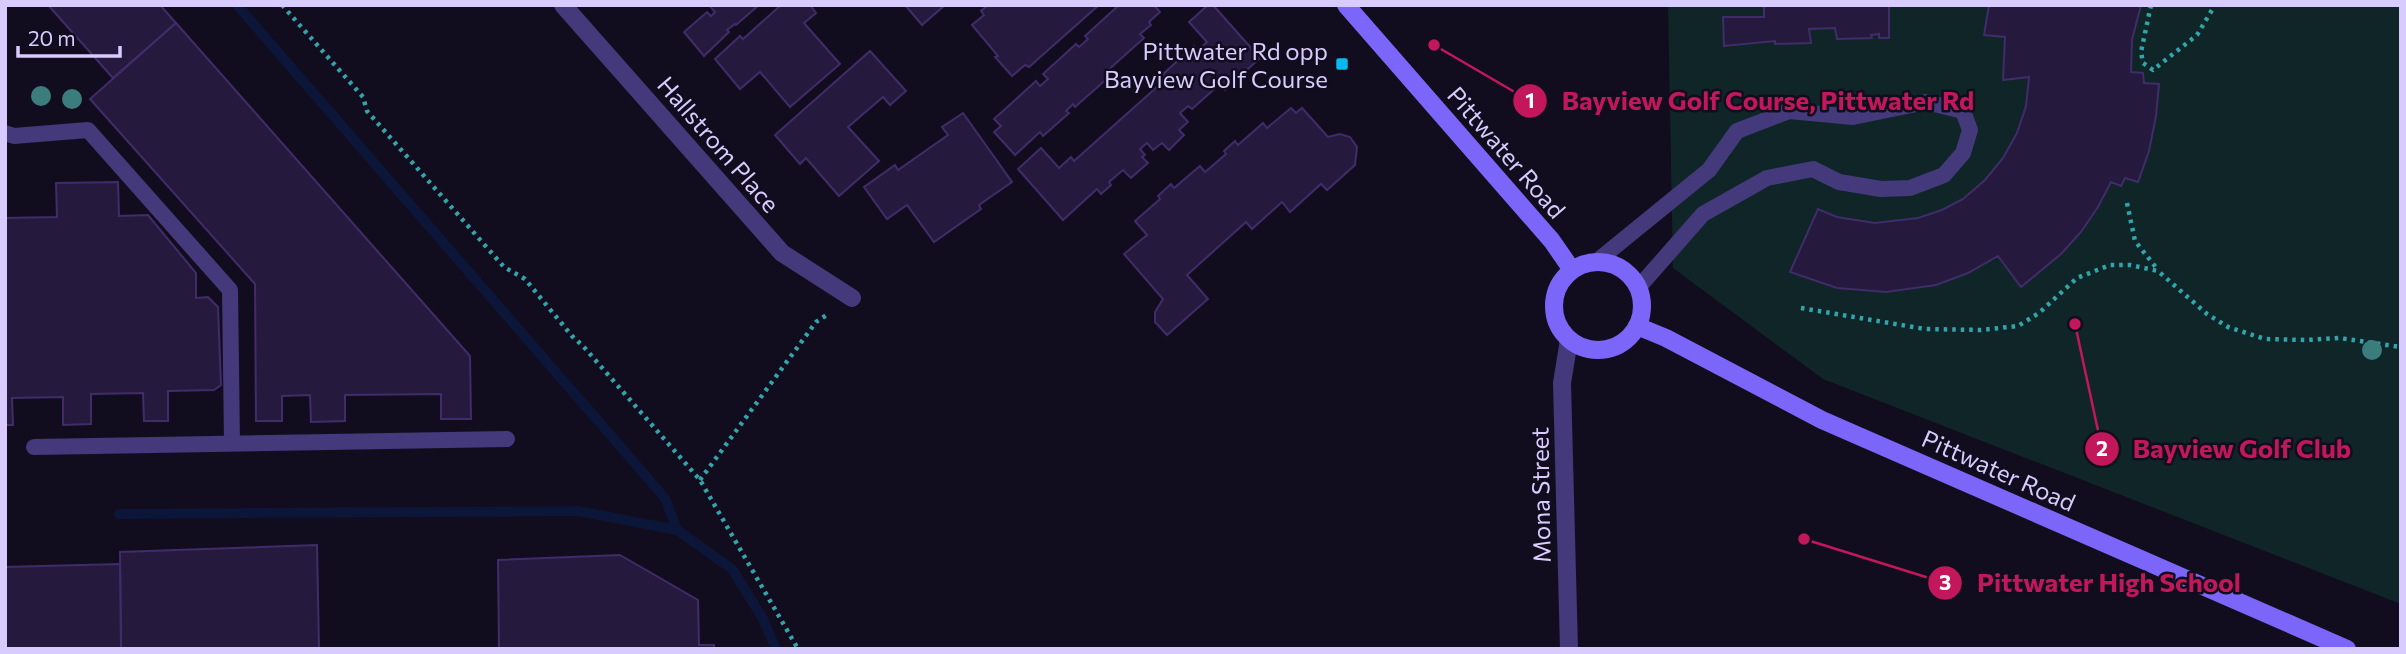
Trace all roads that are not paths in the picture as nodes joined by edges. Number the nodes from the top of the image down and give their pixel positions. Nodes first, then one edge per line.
1 (563, 5) edge
2 (1346, 5) edge
3 (5, 133) edge
4 (1596, 262) junction
5 (1572, 270) junction
6 (1638, 288) junction
7 (852, 298) road end
8 (1637, 326) junction
9 (1569, 341) junction
10 (507, 439) dead end
11 (232, 443) junction
12 (34, 447) dead end
13 (1569, 649) edge
14 (2347, 649) edge

1 - 7 street, Hallstrom Place
2 - 5 main road, Pittwater Road
3 - 11 lane
4 - 5 main road
4 - 6 main road
4 - 6 lane
5 - 9 main road
6 - 8 main road
8 - 9 main road
8 - 14 main road, Pittwater Road
9 - 13 street, Mona Street
10 - 11 lane
11 - 12 lane

